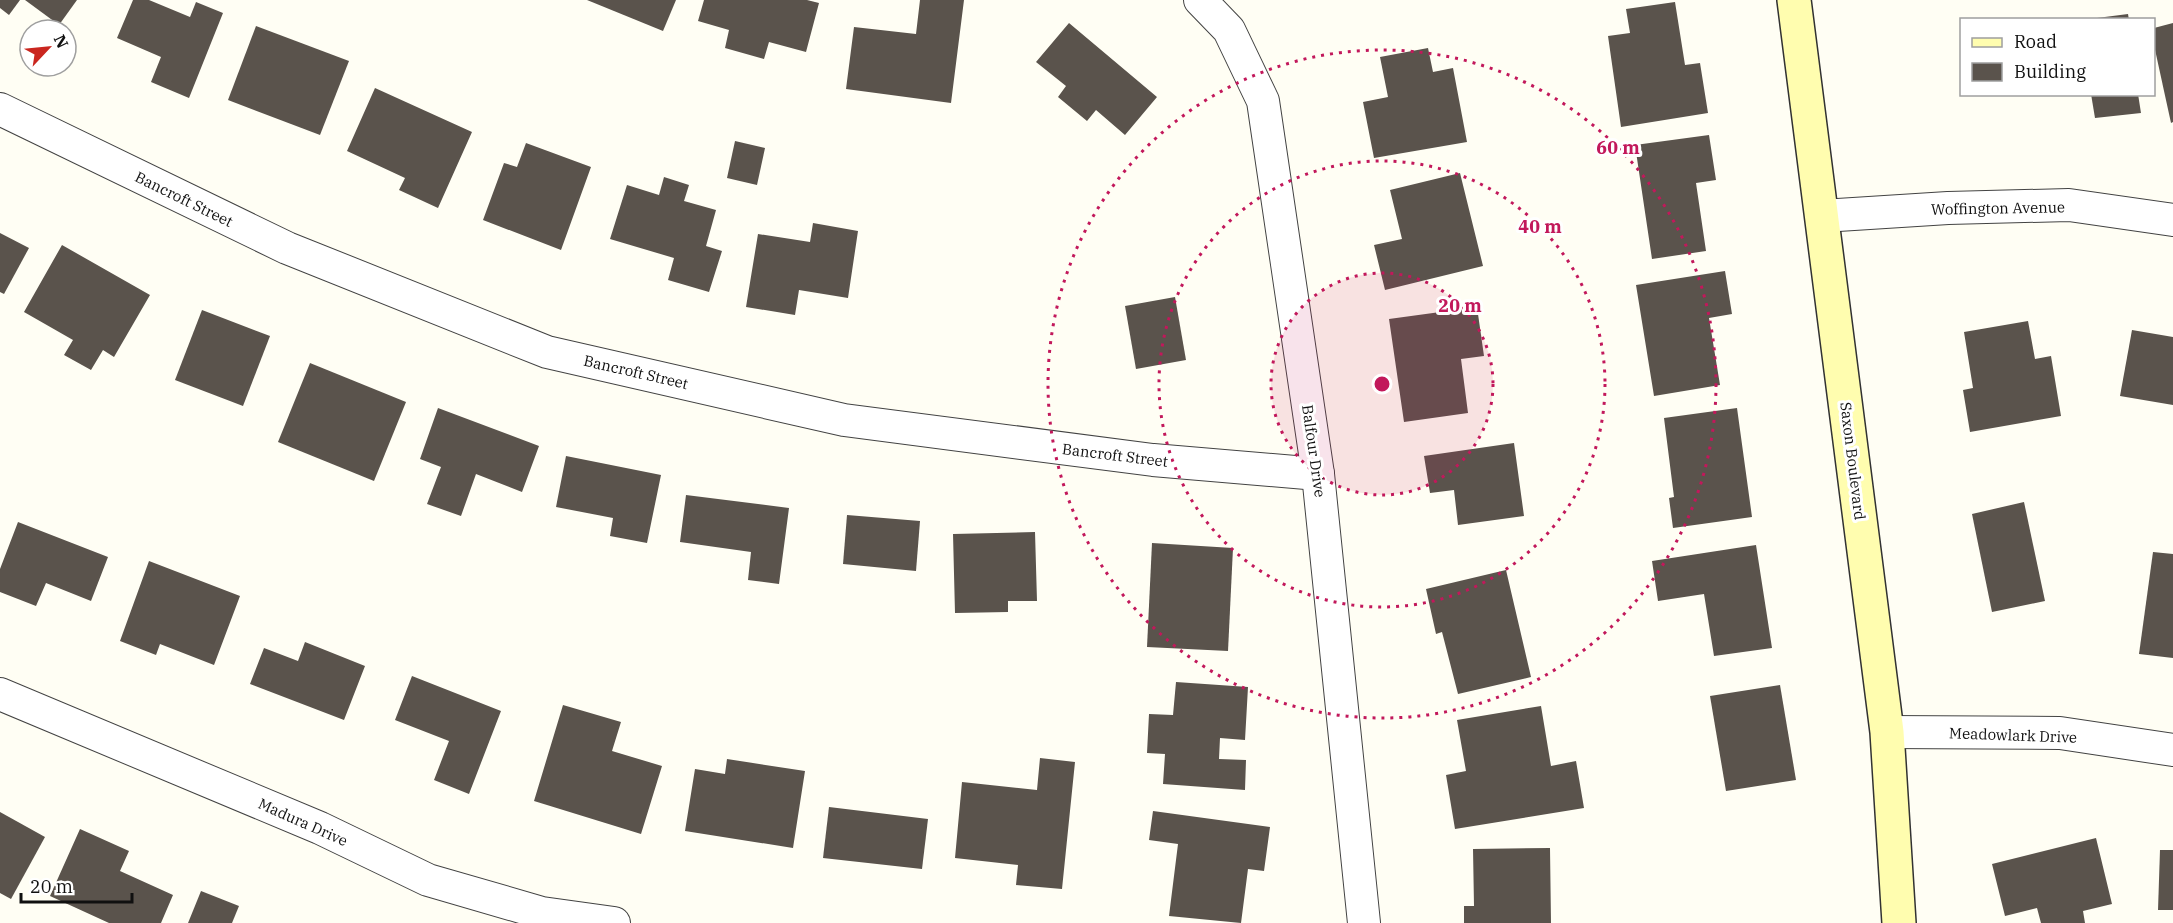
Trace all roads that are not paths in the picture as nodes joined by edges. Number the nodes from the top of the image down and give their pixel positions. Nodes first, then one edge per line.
1 (1200, 0) edge
2 (1794, 0) edge
3 (0, 110) edge
4 (1822, 216) junction
5 (2173, 220) edge
6 (1318, 474) junction
7 (0, 694) edge
8 (1887, 732) junction
9 (2173, 750) edge
10 (614, 923) edge
11 (1364, 923) edge
12 (1899, 923) edge

1 - 6 street, Balfour Drive
2 - 4 main road, Saxon Boulevard
3 - 6 street, Bancroft Street
4 - 5 street, Woffington Avenue
4 - 8 main road, Saxon Boulevard
6 - 11 street, Balfour Drive
7 - 10 street, Madura Drive
8 - 9 street, Meadowlark Drive
8 - 12 main road, Saxon Boulevard

